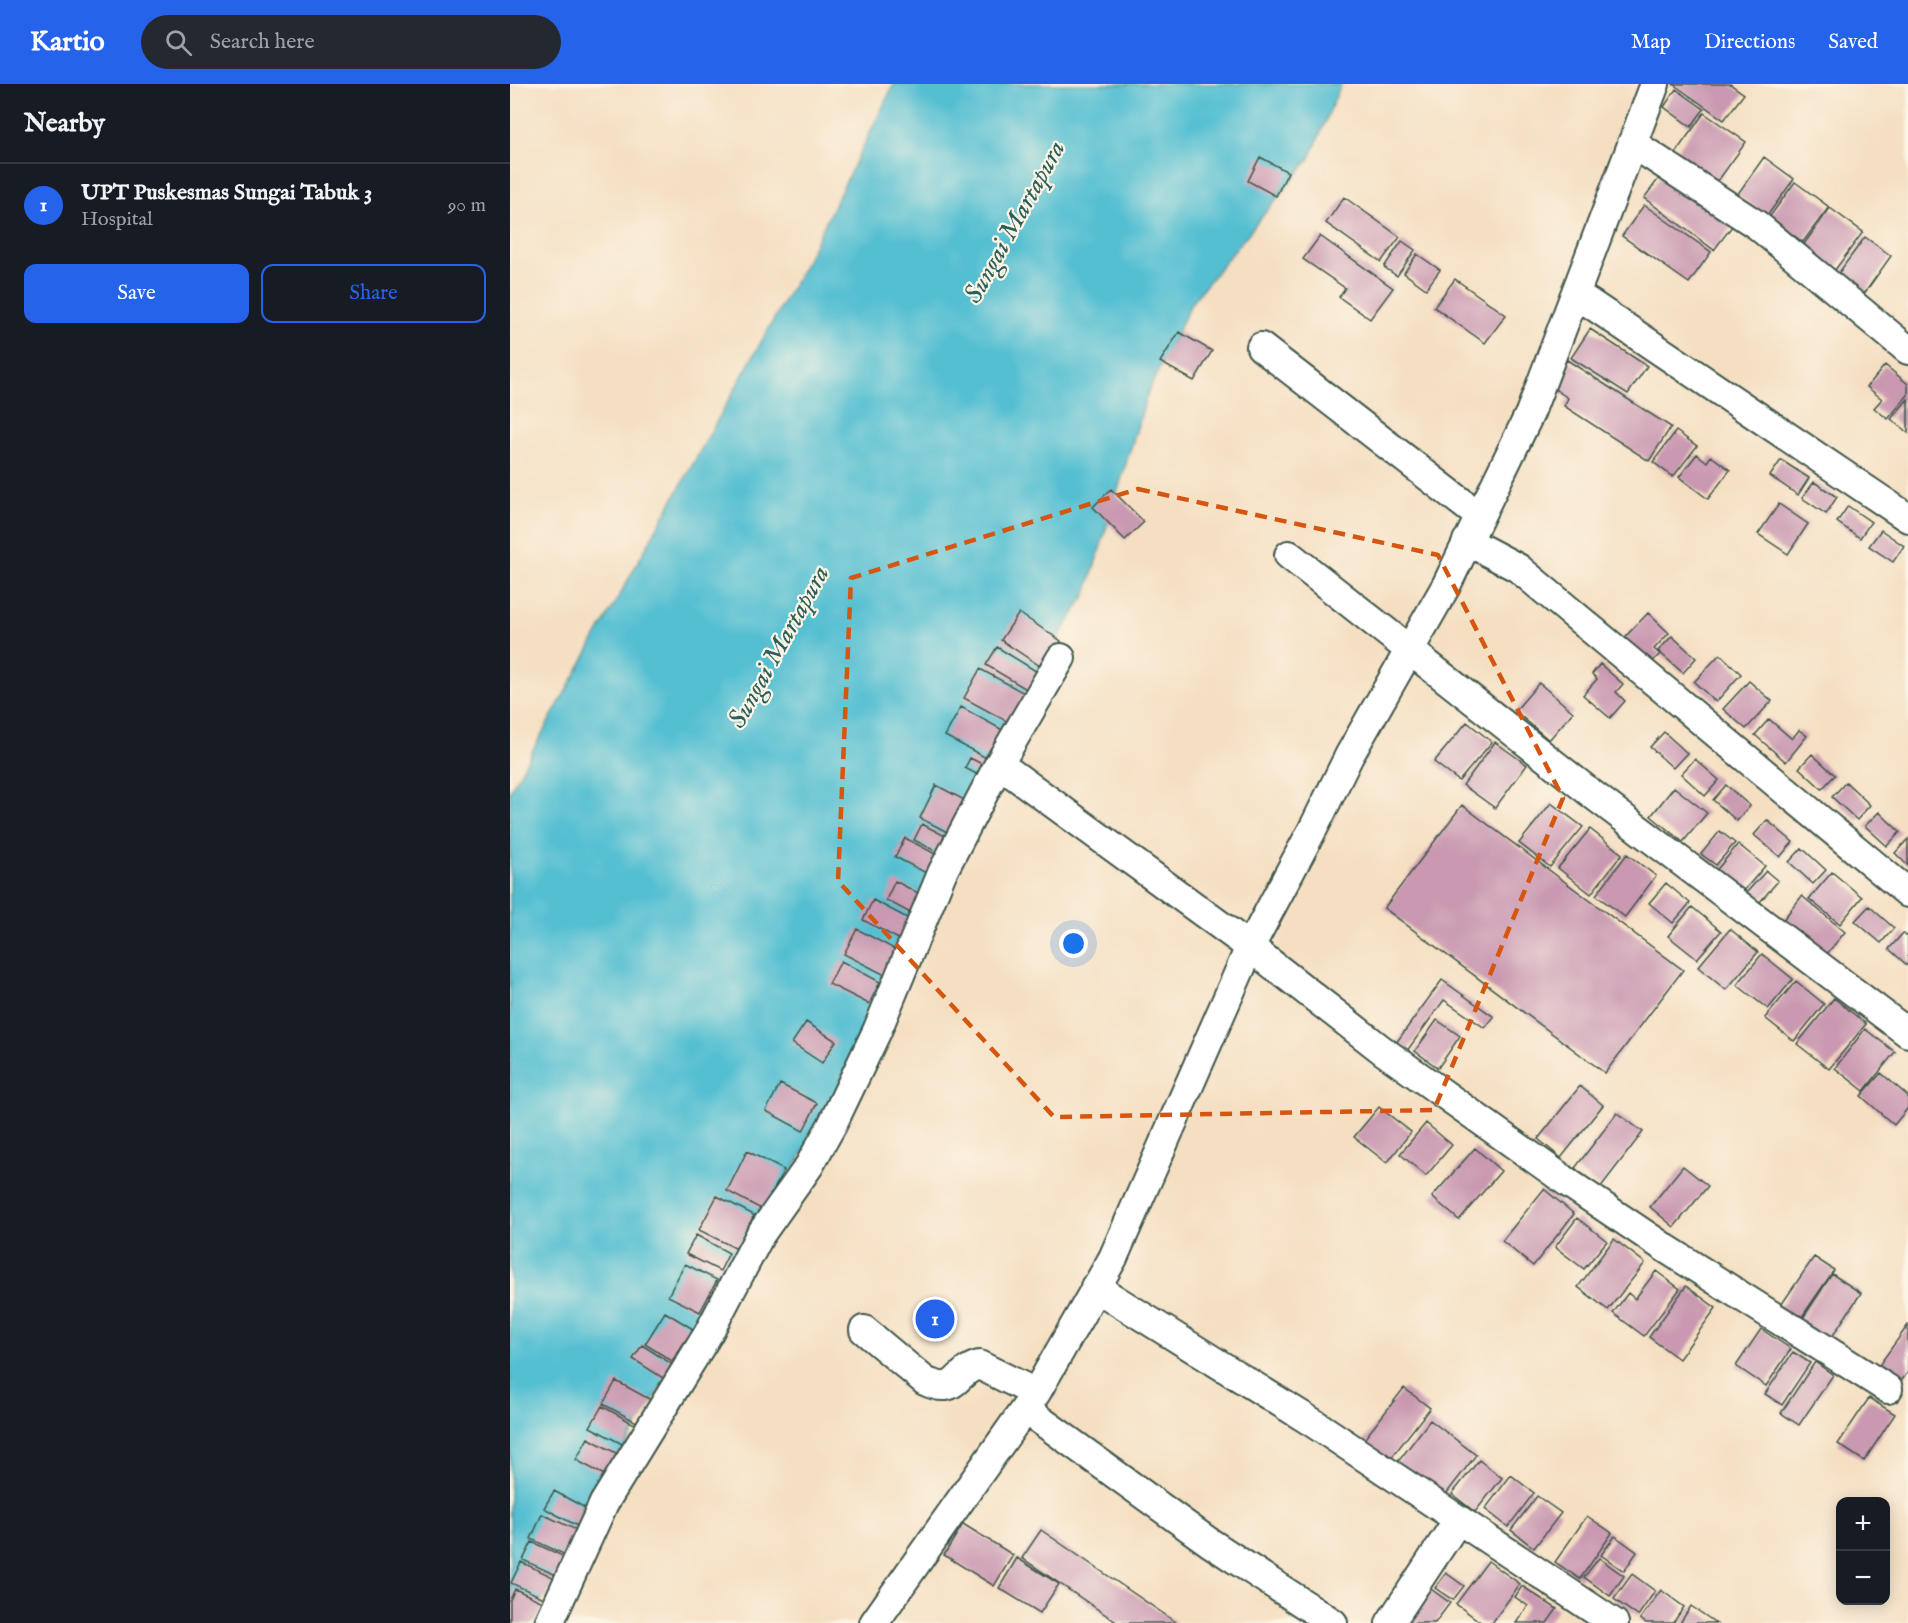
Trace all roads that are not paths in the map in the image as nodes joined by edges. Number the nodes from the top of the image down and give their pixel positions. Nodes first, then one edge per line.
1 (1655, 84) edge
2 (1632, 143) junction
3 (1576, 294) junction
4 (1261, 347) dead end
5 (1908, 350) edge
6 (1908, 518) edge
7 (1473, 528) junction
8 (1289, 555) dead end
9 (1410, 652) junction
10 (1061, 658) dead end
11 (999, 764) junction
12 (1908, 892) edge
13 (1250, 947) junction
14 (1908, 1034) edge
15 (1095, 1287) junction
16 (864, 1330) dead end
17 (1888, 1389) dead end
18 (1030, 1401) junction
19 (1458, 1520) junction
20 (1303, 1615) edge
21 (549, 1623) edge
22 (874, 1623) edge
23 (1333, 1623) edge
24 (1390, 1623) edge
25 (1614, 1623) edge

1 - 2 street
2 - 3 street
2 - 5 street
3 - 6 street
3 - 7 street
4 - 7 street
7 - 9 street
7 - 12 street
8 - 9 street
9 - 13 street
9 - 14 street
10 - 11 street
11 - 13 street
11 - 21 street
13 - 15 street
13 - 17 street
15 - 18 street
15 - 19 street
16 - 18 street
18 - 20 street
18 - 22 street
19 - 24 street
19 - 25 street
20 - 23 street

